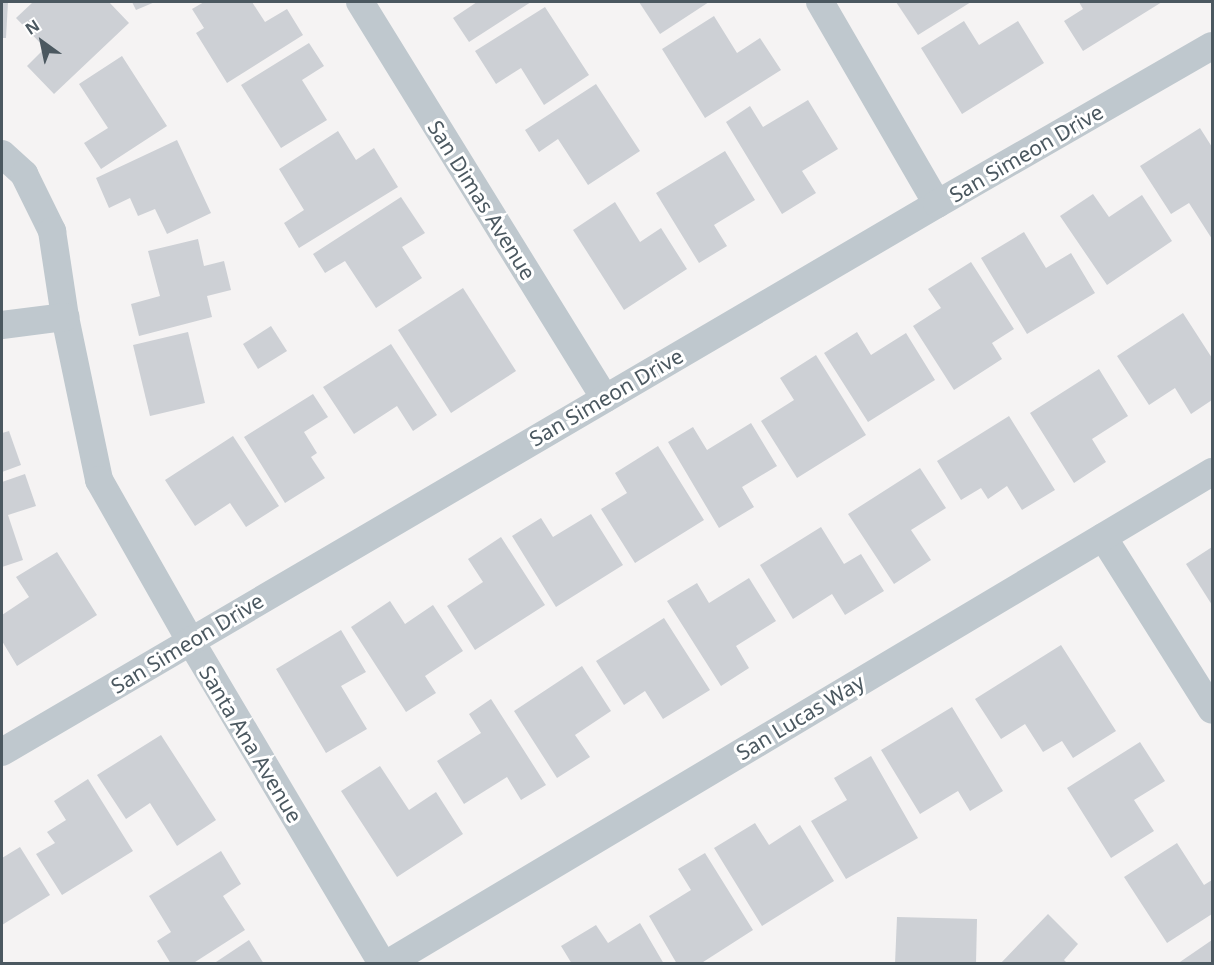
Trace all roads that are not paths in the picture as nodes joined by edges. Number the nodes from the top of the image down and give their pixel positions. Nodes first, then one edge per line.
1 (360, 2) edge
2 (820, 2) edge
3 (1212, 46) edge
4 (2, 154) edge
5 (937, 204) junction
6 (65, 317) junction
7 (2, 325) edge
8 (605, 398) junction
9 (1212, 472) edge
10 (1102, 537) junction
11 (190, 640) junction
12 (1212, 710) edge
13 (2, 752) edge
14 (382, 963) edge
15 (387, 963) edge

1 - 8 street, San Dimas Avenue
2 - 5 street
3 - 5 street, San Simeon Drive
4 - 6 street, Santa Ana Avenue
5 - 8 street, San Simeon Drive
6 - 7 street
6 - 11 street, Santa Ana Avenue
8 - 11 street, San Simeon Drive
9 - 10 street, San Lucas Way
10 - 12 street
10 - 15 street, San Lucas Way
11 - 13 street, San Simeon Drive
11 - 14 street, Santa Ana Avenue

